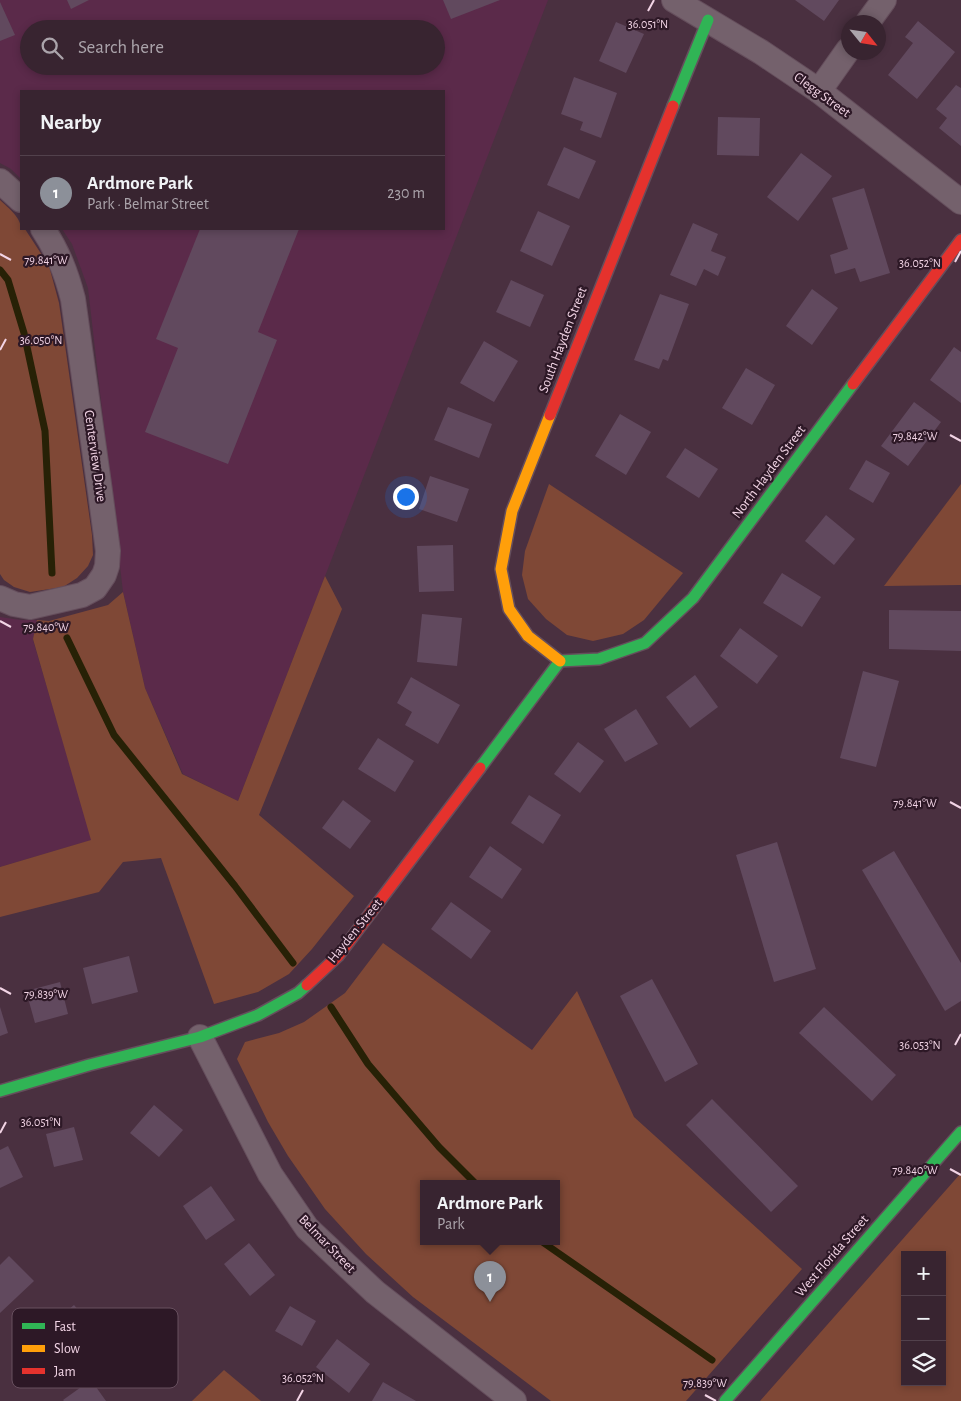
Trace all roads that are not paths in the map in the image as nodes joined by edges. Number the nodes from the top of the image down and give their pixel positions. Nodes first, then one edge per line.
1 (674, 0) edge
2 (884, 0) edge
3 (873, 15) edge
4 (708, 20) junction
5 (841, 60) edge
6 (819, 91) junction
7 (0, 180) edge
8 (20, 199) edge
9 (961, 202) edge
10 (44, 230) edge
11 (961, 240) edge
12 (0, 598) edge
13 (560, 661) junction
14 (200, 1037) junction
15 (0, 1091) edge
16 (961, 1132) edge
17 (514, 1401) edge
18 (725, 1401) edge

1 - 4 street, Clegg Street
2 - 3 street
4 - 6 street, Clegg Street
4 - 13 street, South Hayden Street
5 - 6 street
6 - 9 street, Clegg Street
7 - 8 street
10 - 12 street, Centerview Drive
11 - 13 street, North Hayden Street
13 - 14 street, Hayden Street
14 - 15 street, Hayden Street
14 - 17 street, Belmar Street
16 - 18 street, West Florida Street

